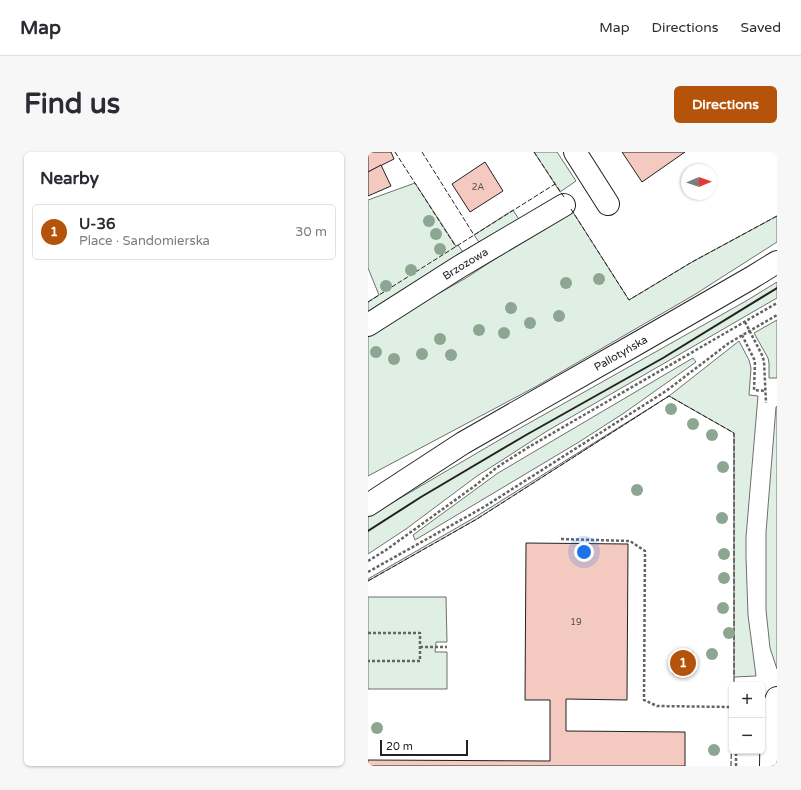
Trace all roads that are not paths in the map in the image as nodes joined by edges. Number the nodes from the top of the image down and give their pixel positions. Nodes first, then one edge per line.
1 (575, 152) edge
2 (608, 204) dead end
3 (564, 205) dead end
4 (777, 262) edge
5 (368, 325) edge
6 (463, 443) junction
7 (368, 487) edge
8 (368, 505) edge
9 (770, 707) edge
10 (771, 766) edge

1 - 2 main road
3 - 5 main road, Brzozowa
4 - 6 main road, Pallotyńska
6 - 7 main road, Pallotyńska
6 - 8 main road, Pallotyńska
9 - 10 main road

